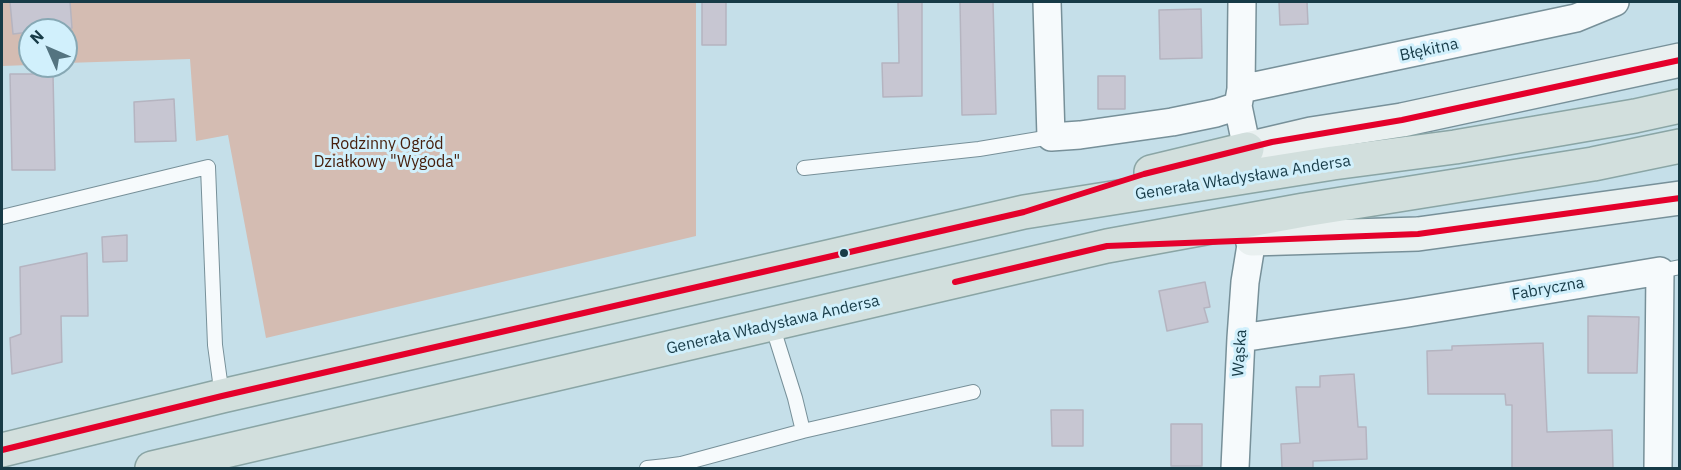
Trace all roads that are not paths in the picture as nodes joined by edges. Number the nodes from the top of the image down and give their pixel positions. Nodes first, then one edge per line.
1 (1047, 2) edge
2 (1242, 2) edge
3 (1615, 2) edge
4 (1680, 60) edge
5 (1240, 98) junction
6 (1680, 106) edge
7 (1052, 137) junction
8 (1680, 146) edge
9 (1247, 149) junction
10 (804, 168) dead end
11 (1680, 198) edge
12 (1024, 212) junction
13 (2, 217) edge
14 (1252, 239) junction
15 (1107, 246) junction
16 (1670, 269) edge
17 (772, 325) junction
18 (1241, 338) junction
19 (973, 392) dead end
20 (222, 396) junction
21 (803, 431) junction
22 (2, 450) edge
23 (666, 467) edge
24 (152, 468) edge
25 (648, 468) edge
26 (1235, 468) edge
27 (1658, 468) edge

1 - 7 street
2 - 5 street
3 - 5 street, Błękitna
4 - 9 main road
5 - 7 street, Błękitna
5 - 9 street
6 - 12 highway, Generała Władysława Andersa
7 - 10 lane
8 - 15 highway, Generała Władysława Andersa
9 - 12 highway
11 - 14 main road
12 - 20 highway, Generała Władysława Andersa
13 - 20 lane
14 - 15 highway
14 - 18 street, Wąska
15 - 17 highway, Generała Władysława Andersa
16 - 18 street, Fabryczna
16 - 27 street, Fabryczna
17 - 21 lane
17 - 24 highway, Generała Władysława Andersa
18 - 26 street, Wąska
19 - 21 lane
20 - 22 highway, Generała Władysława Andersa
21 - 23 lane
23 - 25 lane

